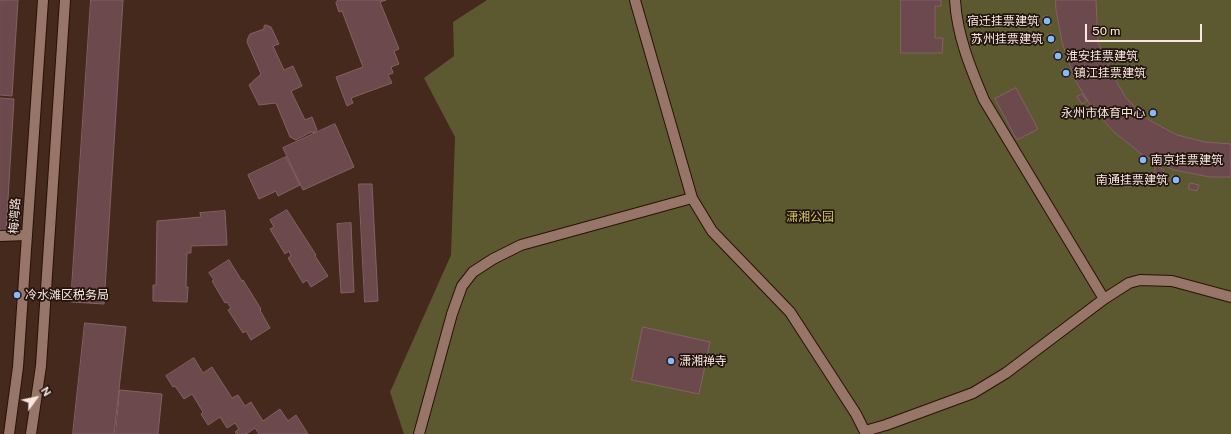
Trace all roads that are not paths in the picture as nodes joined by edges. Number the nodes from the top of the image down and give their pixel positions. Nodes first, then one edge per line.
1 (43, 0) edge
2 (65, 0) edge
3 (635, 0) edge
4 (956, 0) edge
5 (692, 198) junction
6 (27, 235) junction
7 (0, 236) edge
8 (1231, 297) edge
9 (1104, 299) junction
10 (866, 433) edge
11 (9, 434) edge
12 (31, 434) edge
13 (419, 434) edge

1 - 6 street, 梅湾路
2 - 12 street
3 - 5 street
4 - 9 street
5 - 10 street
5 - 13 street
6 - 7 street
6 - 11 street, 梅湾路
8 - 9 street
9 - 10 street

